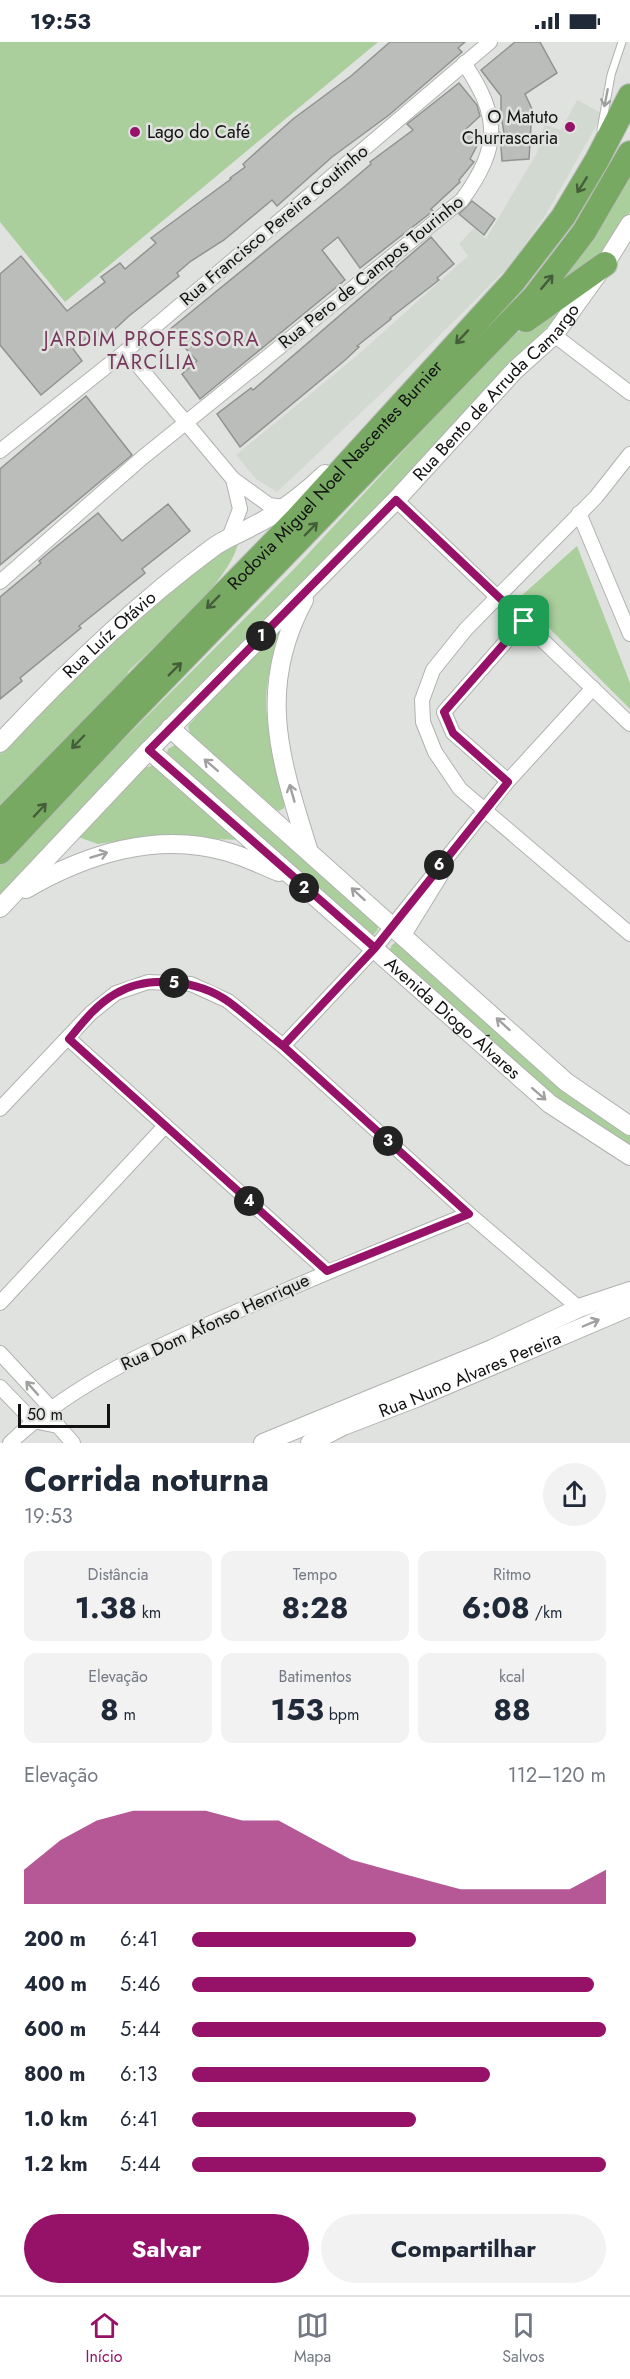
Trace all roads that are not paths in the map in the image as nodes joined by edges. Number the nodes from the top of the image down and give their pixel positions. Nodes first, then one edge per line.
1 (490, 42) edge
2 (622, 42) edge
3 (465, 63) junction
4 (630, 96) edge
5 (630, 153) edge
6 (597, 160) junction
7 (630, 224) edge
8 (605, 264) junction
9 (554, 335) junction
10 (493, 339) junction
11 (126, 351) junction
12 (630, 393) edge
13 (185, 424) junction
14 (379, 428) junction
15 (0, 451) edge
16 (630, 454) edge
17 (233, 479) junction
18 (396, 500) junction
19 (284, 507) junction
20 (579, 513) junction
21 (230, 535) junction
22 (0, 582) edge
23 (312, 585) junction
24 (498, 595) junction
25 (625, 609) edge
26 (524, 621) junction
27 (630, 634) edge
28 (593, 688) junction
29 (423, 722) junction
30 (630, 724) edge
31 (170, 728) junction
32 (453, 733) junction
33 (0, 743) edge
34 (149, 750) junction
35 (508, 782) junction
36 (485, 811) junction
37 (0, 823) edge
38 (308, 849) junction
39 (0, 852) edge
40 (292, 877) junction
41 (4, 903) edge
42 (398, 929) junction
43 (630, 934) edge
44 (375, 948) junction
45 (69, 1039) junction
46 (283, 1046) junction
47 (0, 1109) edge
48 (165, 1126) junction
49 (630, 1126) edge
50 (630, 1156) edge
51 (469, 1214) junction
52 (327, 1271) junction
53 (630, 1291) edge
54 (0, 1303) edge
55 (630, 1307) edge
56 (579, 1308) junction
57 (0, 1353) edge
58 (16, 1370) junction
59 (0, 1386) edge
60 (50, 1407) junction
61 (33, 1421) junction
62 (58, 1426) junction
63 (320, 1436) edge
64 (10, 1443) edge
65 (73, 1443) edge
66 (263, 1443) edge

1 - 3 street, Rua Francisco Pereira Coutinho
2 -> 6 lane
3 - 11 street, Rua Francisco Pereira Coutinho
3 - 13 street, Rua Pero de Campos Tourinho
4 - 6 highway, Rodovia Miguel Noel Nascentes Burnier
10 -> 5 highway, Rodovia Miguel Noel Nascentes Burnier
6 -> 14 highway, Rodovia Miguel Noel Nascentes Burnier
7 - 8 street, Rua Bento de Arruda Camargo
8 - 9 street, Rua Bento de Arruda Camargo
8 - 10 highway
9 - 12 street
9 - 18 street, Rua Bento de Arruda Camargo
39 -> 10 highway, Rodovia Miguel Noel Nascentes Burnier
11 - 13 street
11 - 15 street, Rua Francisco Pereira Coutinho
13 - 17 street
13 - 22 street, Rua Pero de Campos Tourinho
14 - 19 street, Rua Luíz Otávio
14 -> 37 highway, Rodovia Miguel Noel Nascentes Burnier
16 - 20 street
17 - 19 street
17 - 21 street
18 - 23 street, Rua Bento de Arruda Camargo
18 - 24 street
19 - 21 street, Rua Luíz Otávio
20 - 24 street
20 - 25 street
21 - 33 street, Rua Luíz Otávio
23 - 31 street, Rua Bento de Arruda Camargo
38 -> 23 street
24 - 26 street
24 - 29 street
25 - 27 street
26 - 28 street
26 - 32 street
28 - 30 street
28 - 35 street
29 - 32 street
29 - 36 street
31 - 34 street, Rua Bento de Arruda Camargo
38 -> 31 street, Avenida Diogo Álvares
32 - 35 street
34 - 40 street, Avenida Diogo Álvares
34 - 41 street, Rua Bento de Arruda Camargo
35 - 36 street
36 - 42 street
36 - 43 street
42 -> 38 street, Avenida Diogo Álvares
41 -> 40 street
40 - 44 street, Avenida Diogo Álvares
42 - 44 street
49 -> 42 street, Avenida Diogo Álvares
44 - 46 street
44 -> 50 street, Avenida Diogo Álvares
45 - 46 street
45 - 47 street
45 - 48 street
46 - 51 street
48 - 52 street
48 - 54 street
51 - 52 street, Rua Dom Afonso Henrique
51 - 56 street
52 - 60 street, Rua Dom Afonso Henrique
53 - 56 street, Rua Nuno Alvares Pereira
63 -> 55 street, Rua Nuno Alvares Pereira
56 - 63 street, Rua Nuno Alvares Pereira
57 - 58 street
58 - 59 street
60 -> 58 street
59 - 61 street
60 - 61 street, Rua Dom Afonso Henrique
60 - 62 street
61 - 62 street
61 - 64 street, Rua Dom Afonso Henrique
62 - 65 street
63 - 66 street

